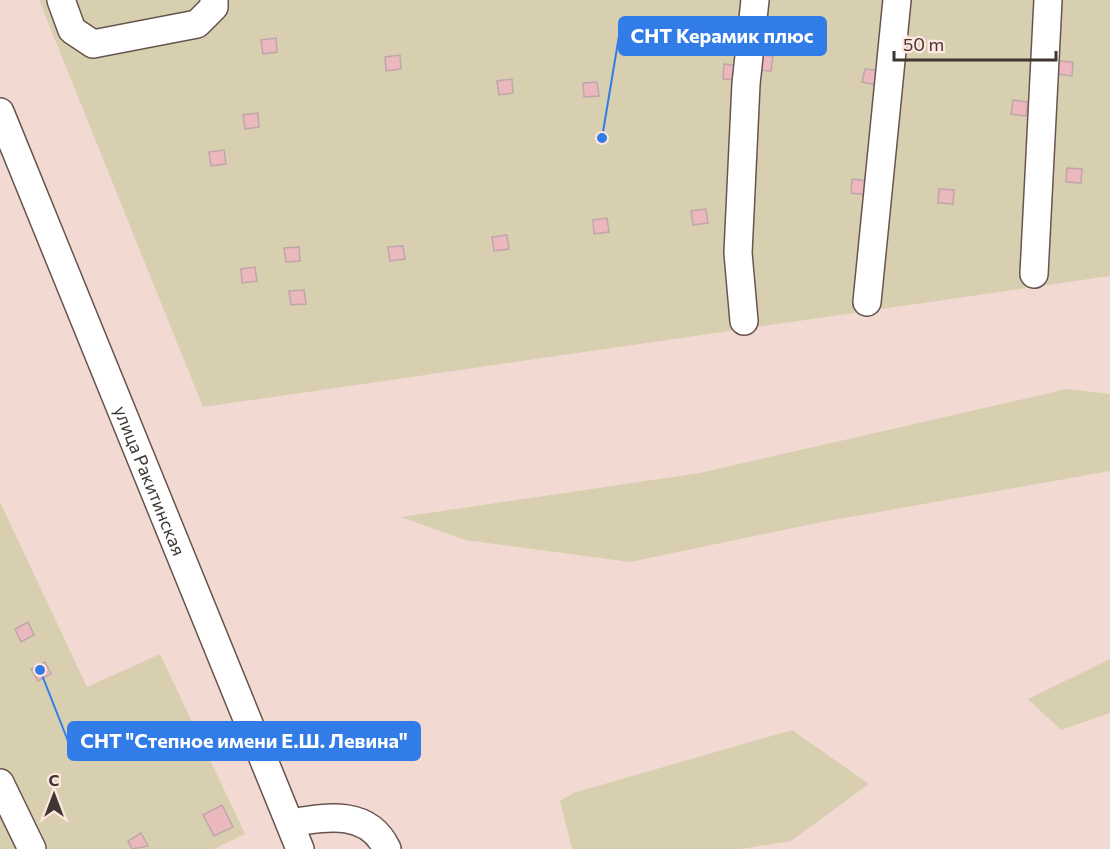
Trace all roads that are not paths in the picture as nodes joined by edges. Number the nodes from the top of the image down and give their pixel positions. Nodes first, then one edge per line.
1 (61, 0) edge
2 (214, 0) edge
3 (755, 0) edge
4 (897, 0) edge
5 (1048, 0) edge
6 (0, 112) edge
7 (1034, 274) dead end
8 (867, 302) dead end
9 (744, 321) dead end
10 (0, 783) edge
11 (290, 823) junction
12 (32, 849) edge
13 (300, 849) edge
14 (387, 849) edge

1 - 2 street
3 - 9 street
4 - 8 street
5 - 7 street
6 - 11 street, улица Ракитинская
10 - 12 street
11 - 13 street, улица Ракитинская
11 - 14 street

